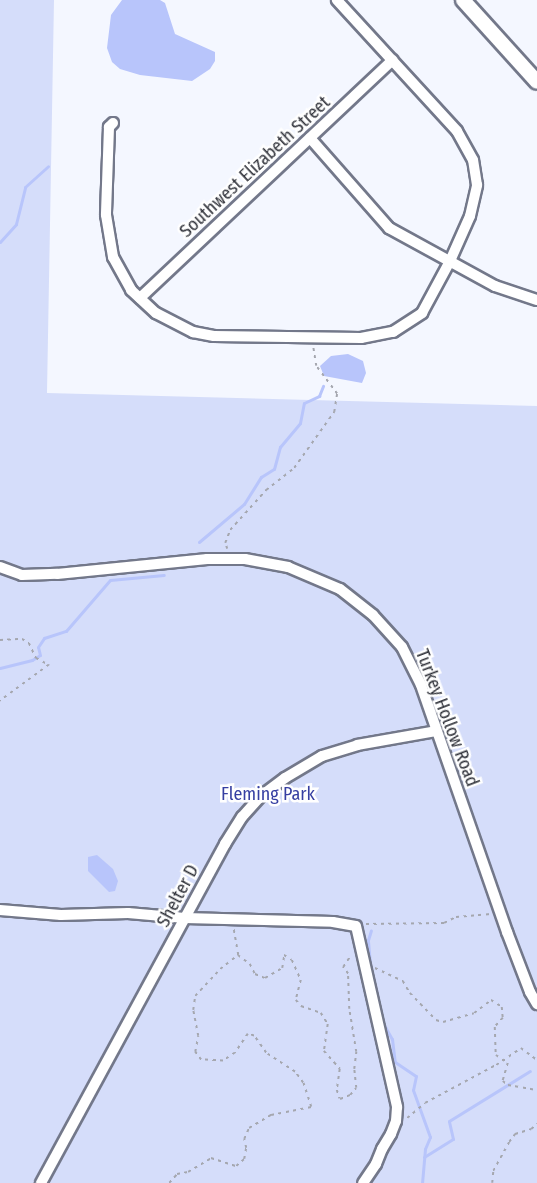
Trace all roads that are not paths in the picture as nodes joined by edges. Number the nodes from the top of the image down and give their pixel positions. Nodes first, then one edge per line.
1 (337, 0) edge
2 (463, 0) edge
3 (393, 60) junction
4 (537, 82) edge
5 (113, 123) dead end
6 (310, 138) junction
7 (450, 261) junction
8 (140, 298) junction
9 (537, 300) edge
10 (0, 567) edge
11 (436, 730) junction
12 (0, 910) edge
13 (185, 918) junction
14 (537, 1004) edge
15 (41, 1183) edge
16 (363, 1183) edge

1 - 3 street
2 - 4 main road
3 - 6 street, Southwest Elizabeth Street
3 - 7 street
5 - 8 street
6 - 7 street
6 - 8 street, Southwest Elizabeth Street
7 - 8 street
7 - 9 street
10 - 11 street, Turkey Hollow Road
11 - 13 street, Shelter D
11 - 14 street, Turkey Hollow Road
12 - 13 street
13 - 15 street, Shelter D
13 - 16 street

